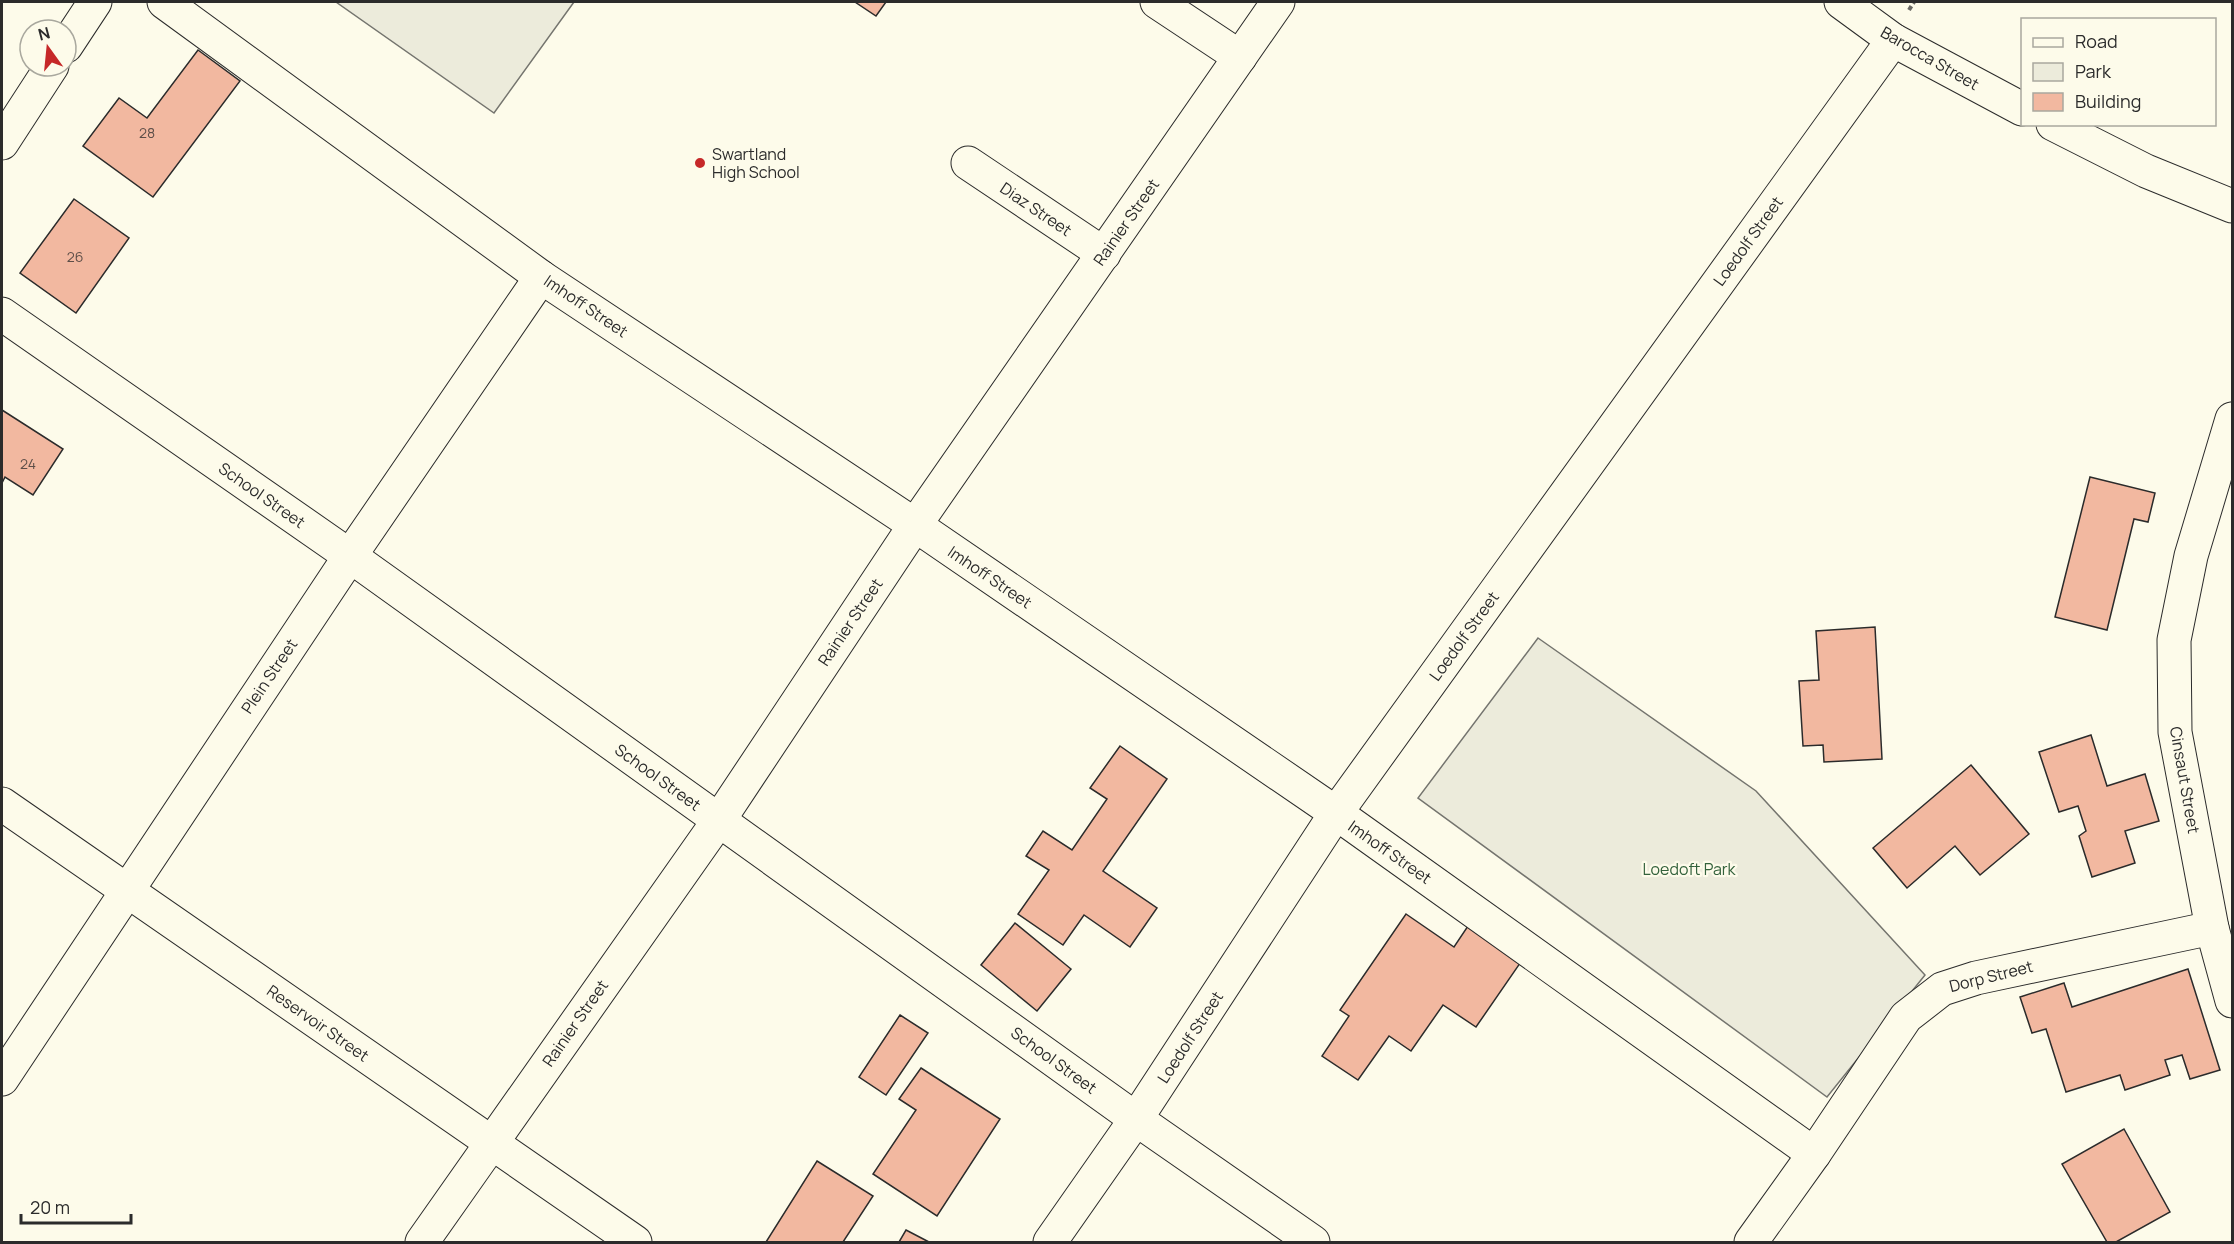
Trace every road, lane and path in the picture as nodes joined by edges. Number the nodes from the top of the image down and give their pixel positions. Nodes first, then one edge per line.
1 (95, 2) edge
2 (164, 2) edge
3 (1157, 2) edge
4 (1278, 2) edge
5 (1841, 2) edge
6 (78, 28) edge
7 (1893, 40) junction
8 (1240, 57) junction
9 (44, 78) edge
10 (2021, 108) edge
11 (2057, 126) edge
12 (2, 143) edge
13 (968, 164) dead end
14 (2232, 206) edge
15 (1104, 254) junction
16 (541, 276) junction
17 (2, 314) edge
18 (2232, 419) edge
19 (915, 525) junction
20 (350, 556) junction
21 (2, 804) edge
22 (1336, 813) junction
23 (719, 820) junction
24 (127, 890) junction
25 (2212, 928) junction
26 (2232, 1000) edge
27 (2, 1079) edge
28 (1136, 1119) junction
29 (490, 1143) junction
30 (1814, 1154) junction
31 (422, 1242) edge
32 (635, 1242) edge
33 (1050, 1242) edge
34 (1313, 1242) edge
35 (1751, 1242) edge

1 - 6 street
2 - 16 street, Imhoff Street
3 - 8 street
4 - 8 street, Rainier Street
5 - 7 street, Barocca Street
7 - 10 street, Barocca Street
7 - 22 street, Loedolf Street
8 - 15 street, Rainier Street
9 - 12 street
11 - 14 street
13 - 15 street, Diaz Street
15 - 19 street, Rainier Street
16 - 19 street, Imhoff Street
16 - 20 street, Plein Street
17 - 20 street, School Street
18 - 25 street, Cinsaut Street
19 - 22 street, Imhoff Street
19 - 23 street, Rainier Street
20 - 23 street, School Street
20 - 24 street, Plein Street
21 - 24 street, Reservoir Street
22 - 28 street, Loedolf Street
22 - 30 street, Imhoff Street
23 - 28 street, School Street
23 - 29 street, Rainier Street
24 - 27 street, Plein Street
24 - 29 street, Reservoir Street
25 - 26 street, Cinsaut Street
25 - 30 street, Dorp Street
28 - 33 street, Loedolf Street
28 - 34 street, School Street
29 - 31 street, Rainier Street
29 - 32 street, Reservoir Street
30 - 35 street, Dorp Street

